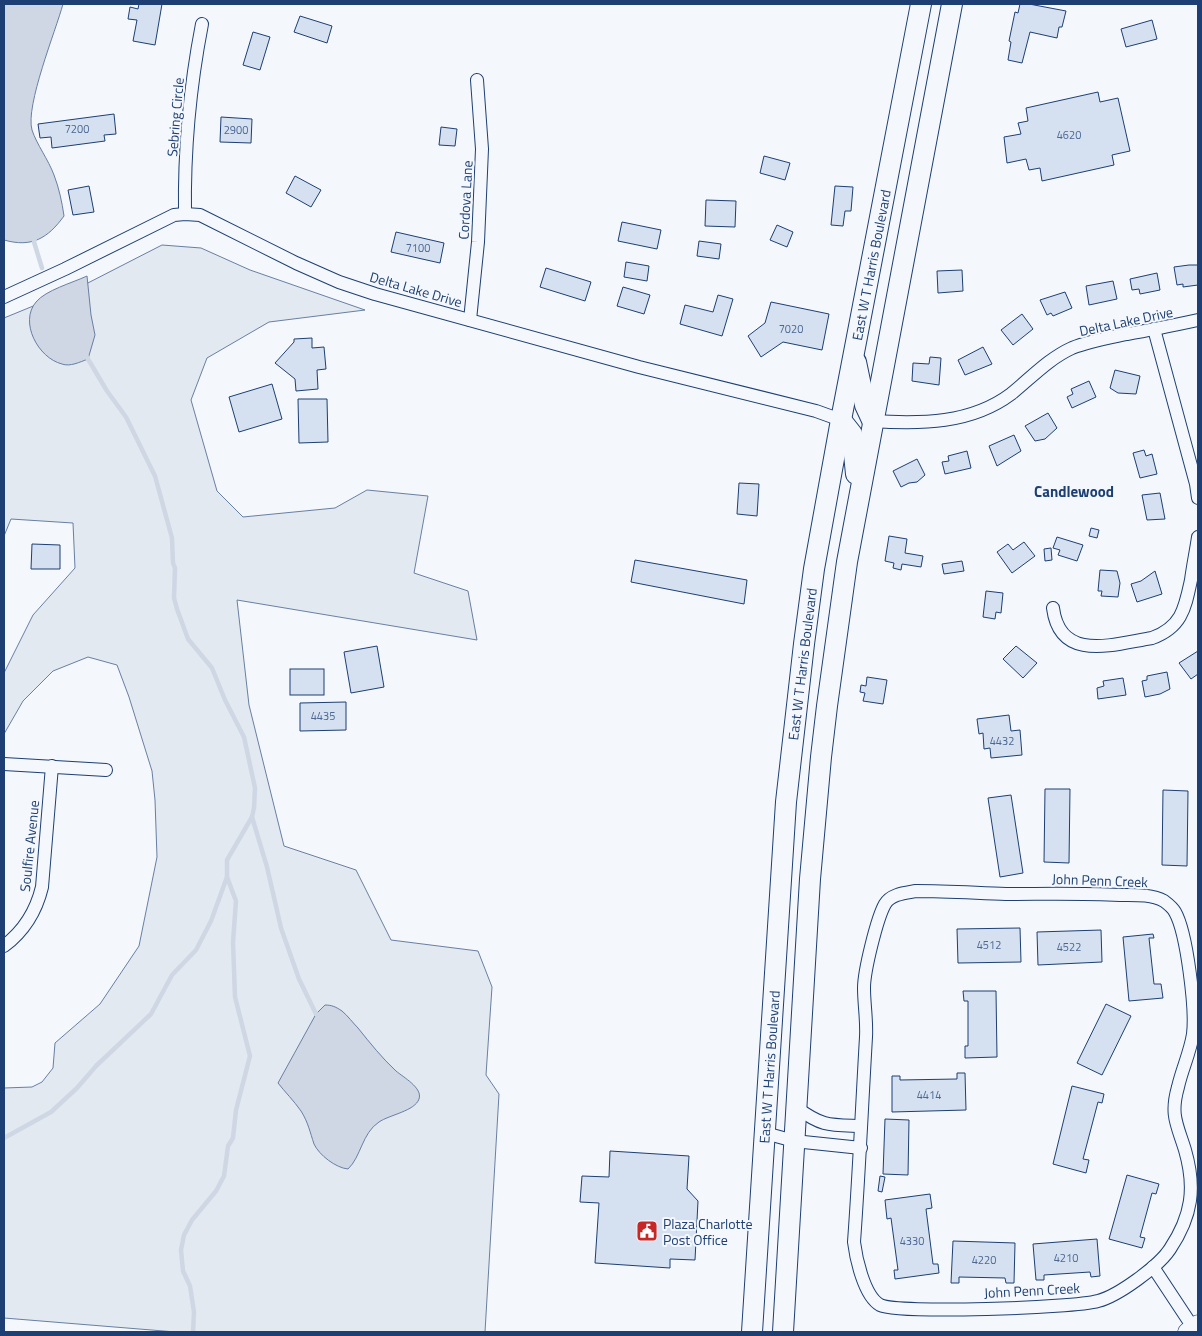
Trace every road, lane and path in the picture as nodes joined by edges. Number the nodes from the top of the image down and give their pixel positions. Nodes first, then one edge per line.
1 (921, 4) edge
2 (952, 4) edge
3 (202, 24) dead end
4 (477, 80) dead end
5 (185, 214) junction
6 (4, 297) edge
7 (470, 320) junction
8 (1198, 320) edge
9 (1154, 329) junction
10 (855, 348) junction
11 (841, 420) junction
12 (872, 421) junction
13 (1198, 498) edge
14 (857, 506) junction
15 (1198, 537) edge
16 (1053, 608) dead end
17 (4, 764) edge
18 (52, 766) junction
19 (106, 770) dead end
20 (4, 946) edge
21 (796, 1108) junction
22 (862, 1126) junction
23 (764, 1133) junction
24 (794, 1142) junction
25 (861, 1148) junction
26 (1152, 1267) junction
27 (1193, 1329) edge
28 (752, 1332) edge
29 (783, 1332) edge

1 - 10 main road, East W T Harris Boulevard
2 - 12 main road
3 - 5 street, Sebring Circle
4 - 7 street, Cordova Lane
5 - 6 street
5 - 7 street, Delta Lake Drive
7 - 11 street, Delta Lake Drive
8 - 9 street, Delta Lake Drive
9 - 12 street, Delta Lake Drive
9 - 13 street
10 - 11 main road, East W T Harris Boulevard
10 - 12 main road
11 - 14 main road
11 - 23 main road, East W T Harris Boulevard
12 - 14 main road
14 - 21 main road
15 - 16 street
17 - 18 street
18 - 19 street
18 - 20 street, Soulfire Avenue
21 - 22 street
21 - 24 main road
22 - 25 street, John Penn Creek
22 - 26 street, John Penn Creek
23 - 24 street
23 - 28 main road, East W T Harris Boulevard
24 - 25 street
24 - 29 main road
25 - 26 street, John Penn Creek
26 - 27 street

